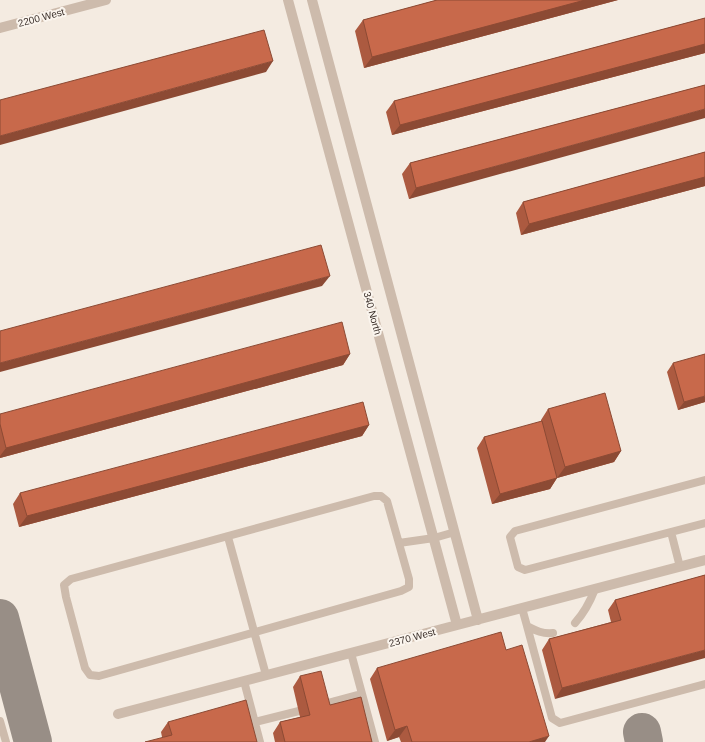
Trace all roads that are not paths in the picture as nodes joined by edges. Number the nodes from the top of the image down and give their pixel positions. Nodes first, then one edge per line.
1 (106, 0) edge
2 (288, 0) edge
3 (312, 0) edge
4 (0, 28) edge
5 (705, 480) edge
6 (705, 523) edge
7 (455, 532) junction
8 (671, 532) junction
9 (228, 537) junction
10 (434, 538) junction
11 (399, 543) junction
12 (705, 560) edge
13 (680, 567) junction
14 (594, 590) junction
15 (522, 608) junction
16 (478, 620) junction
17 (575, 623) dead end
18 (457, 626) junction
19 (527, 626) junction
20 (254, 632) junction
21 (553, 634) dead end
22 (351, 653) junction
23 (266, 675) junction
24 (244, 681) junction
25 (705, 684) edge
26 (361, 694) junction
27 (320, 706) edge
28 (298, 711) dead end
29 (118, 714) dead end
30 (0, 721) edge
31 (255, 722) junction
32 (6, 742) edge
33 (260, 742) edge
34 (375, 742) edge

1 - 4 street, 2200 West
2 - 10 street, 340 North
3 - 7 street
5 - 8 lane
6 - 8 lane
7 - 10 lane
7 - 16 street
8 - 13 lane
9 - 11 lane
9 - 20 lane
9 - 20 lane
10 - 11 lane
10 - 18 street, 340 North
11 - 20 lane
12 - 13 street, 2370 West
13 - 14 street, 2370 West
14 - 15 street, 2370 West
14 - 17 lane
15 - 16 street, 2370 West
15 - 19 lane
16 - 18 street, 2370 West
18 - 22 street, 2370 West
19 - 21 lane
19 - 25 lane
20 - 23 lane
22 - 23 street, 2370 West
22 - 26 lane
23 - 24 street, 2370 West
24 - 29 street, 2370 West
24 - 31 lane
26 - 27 lane
26 - 34 lane
28 - 31 lane
30 - 32 lane
31 - 33 lane

